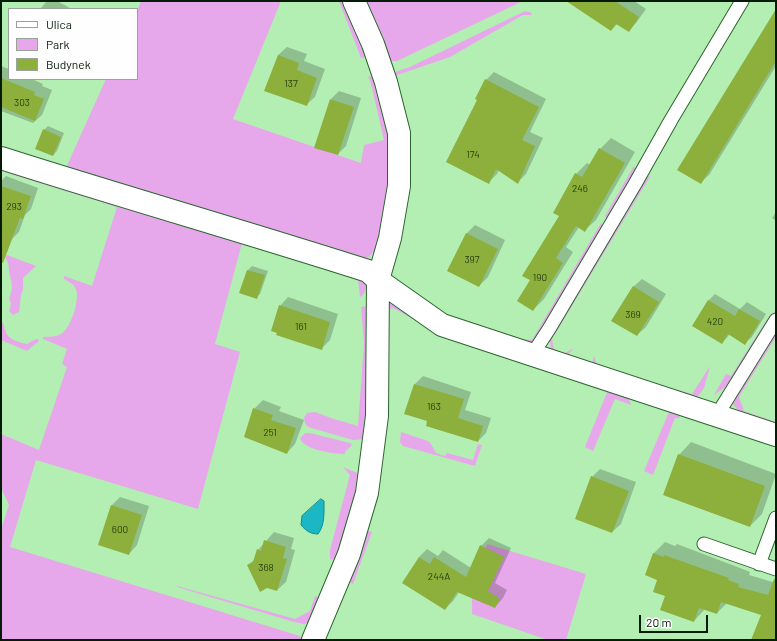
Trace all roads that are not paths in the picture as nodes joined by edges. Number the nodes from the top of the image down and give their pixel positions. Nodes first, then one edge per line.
1 (354, 1) edge
2 (742, 1) edge
3 (1, 158) edge
4 (378, 280) junction
5 (776, 320) edge
6 (532, 355) junction
7 (717, 415) junction
8 (776, 436) edge
9 (776, 518) edge
10 (704, 544) dead end
11 (759, 564) junction
12 (776, 569) edge
13 (313, 640) edge

1 - 4 street
2 - 6 lane
3 - 4 street
4 - 6 street
4 - 13 street
5 - 7 lane
6 - 7 street
7 - 8 street
9 - 11 lane
10 - 11 lane
11 - 12 lane

